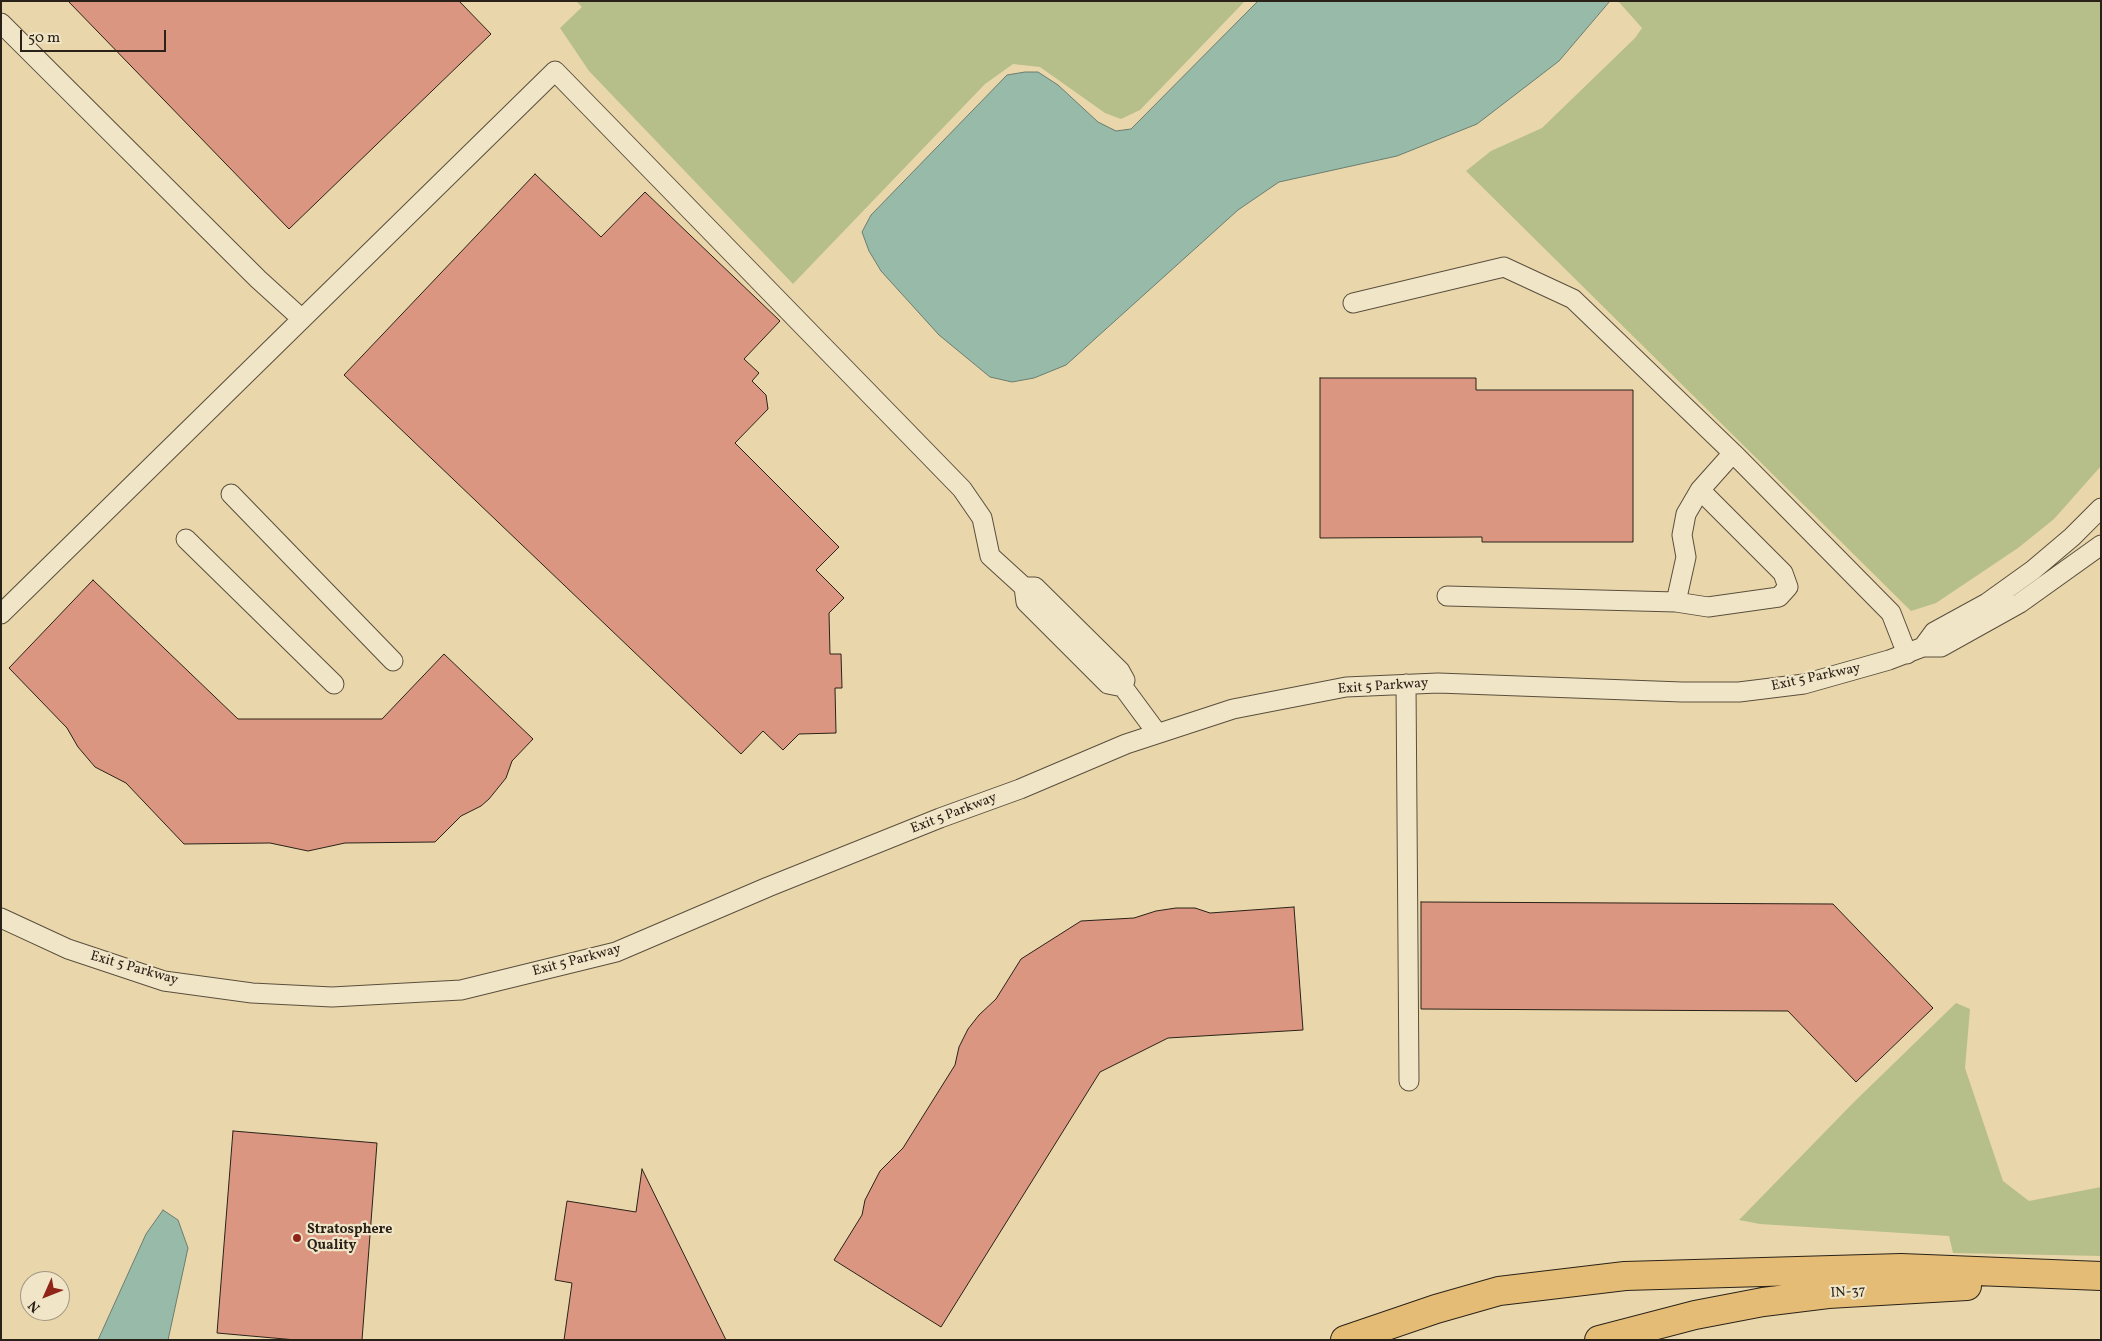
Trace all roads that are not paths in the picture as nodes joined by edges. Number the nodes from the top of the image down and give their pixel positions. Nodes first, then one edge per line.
1 (1, 24) edge
2 (1353, 302) dead end
3 (302, 319) junction
4 (1733, 453) junction
5 (1700, 490) junction
6 (231, 494) dead end
7 (2101, 508) edge
8 (2072, 537) junction
9 (186, 539) dead end
10 (2097, 555) edge
11 (1447, 596) dead end
12 (1676, 602) junction
13 (1, 614) edge
14 (1915, 650) junction
15 (393, 661) dead end
16 (334, 684) dead end
17 (1406, 684) junction
18 (1158, 734) junction
19 (1, 918) edge
20 (1409, 1081) dead end
21 (2101, 1276) edge
22 (2101, 1280) edge
23 (1345, 1340) edge
24 (1600, 1340) edge

1 - 3 street
2 - 4 street
3 - 13 street
3 - 18 street
4 - 5 street
4 - 14 street
5 - 12 street
5 - 12 street
6 - 15 street
7 - 8 street
8 - 10 street
8 - 14 street
9 - 16 street
10 - 14 street, Exit 5 Parkway
11 - 12 street
14 - 17 street, Exit 5 Parkway
17 - 18 street, Exit 5 Parkway
17 - 20 street
18 - 19 street, Exit 5 Parkway
21 - 23 highway
22 - 24 highway, IN-37

